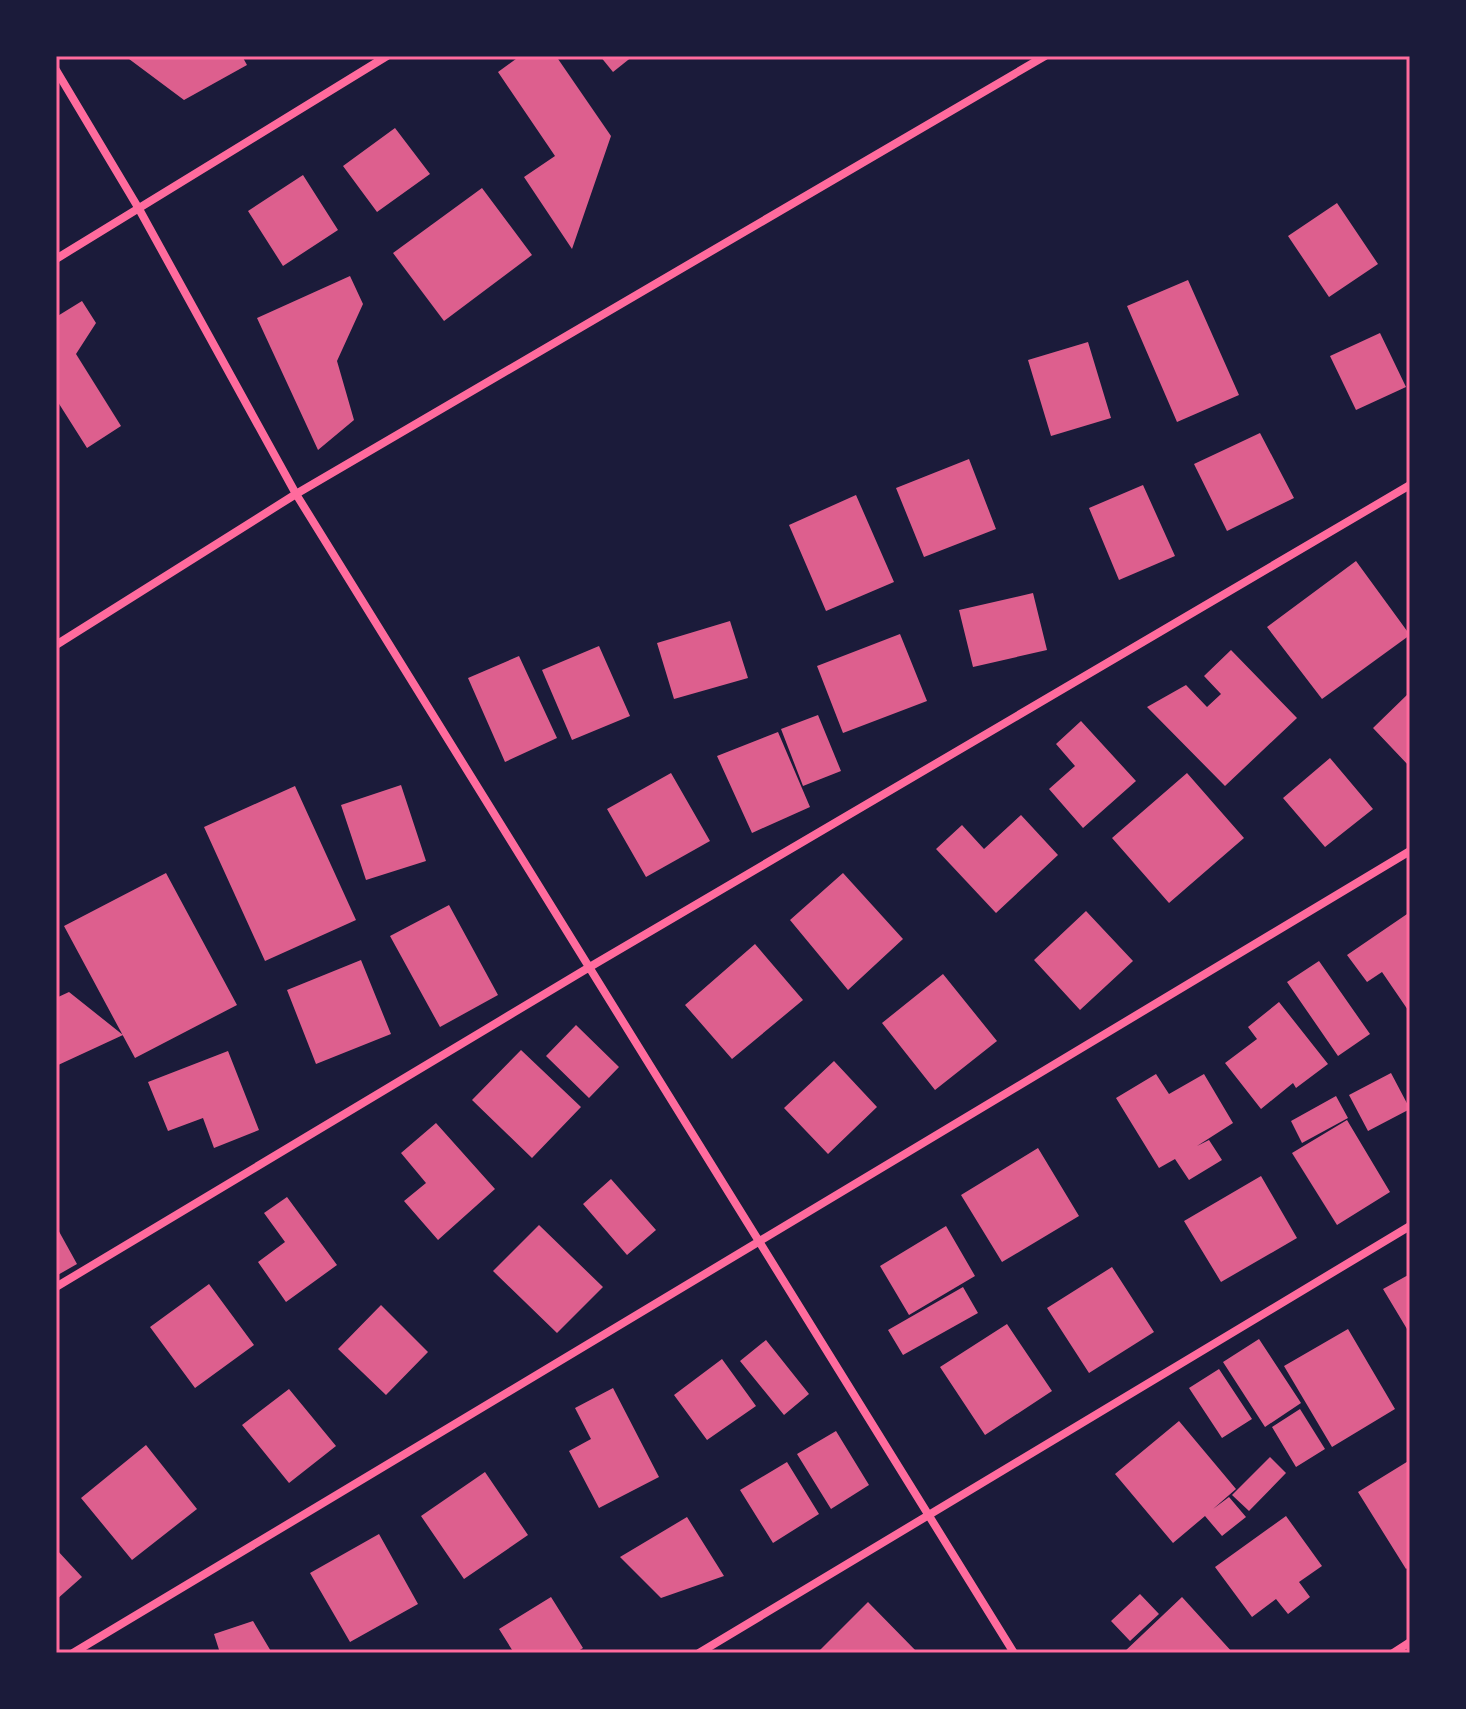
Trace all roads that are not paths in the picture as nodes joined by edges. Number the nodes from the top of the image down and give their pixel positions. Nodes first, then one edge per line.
1 (387, 56) edge
2 (1045, 56) edge
3 (56, 70) edge
4 (139, 209) junction
5 (56, 259) edge
6 (1410, 485) edge
7 (296, 494) junction
8 (56, 645) edge
9 (1410, 851) edge
10 (588, 968) junction
11 (1410, 1226) edge
12 (759, 1242) junction
13 (56, 1287) edge
14 (927, 1514) junction
15 (1410, 1642) edge
16 (73, 1653) edge
17 (699, 1653) edge
18 (1014, 1653) edge
19 (1393, 1653) edge

1 - 4 street
2 - 7 street
3 - 4 street
4 - 5 street
4 - 7 street
6 - 10 street
7 - 8 street
7 - 10 street
9 - 12 street
10 - 12 street
10 - 13 street
11 - 14 street
12 - 14 street
12 - 16 street
14 - 17 street
14 - 18 street
15 - 19 street

